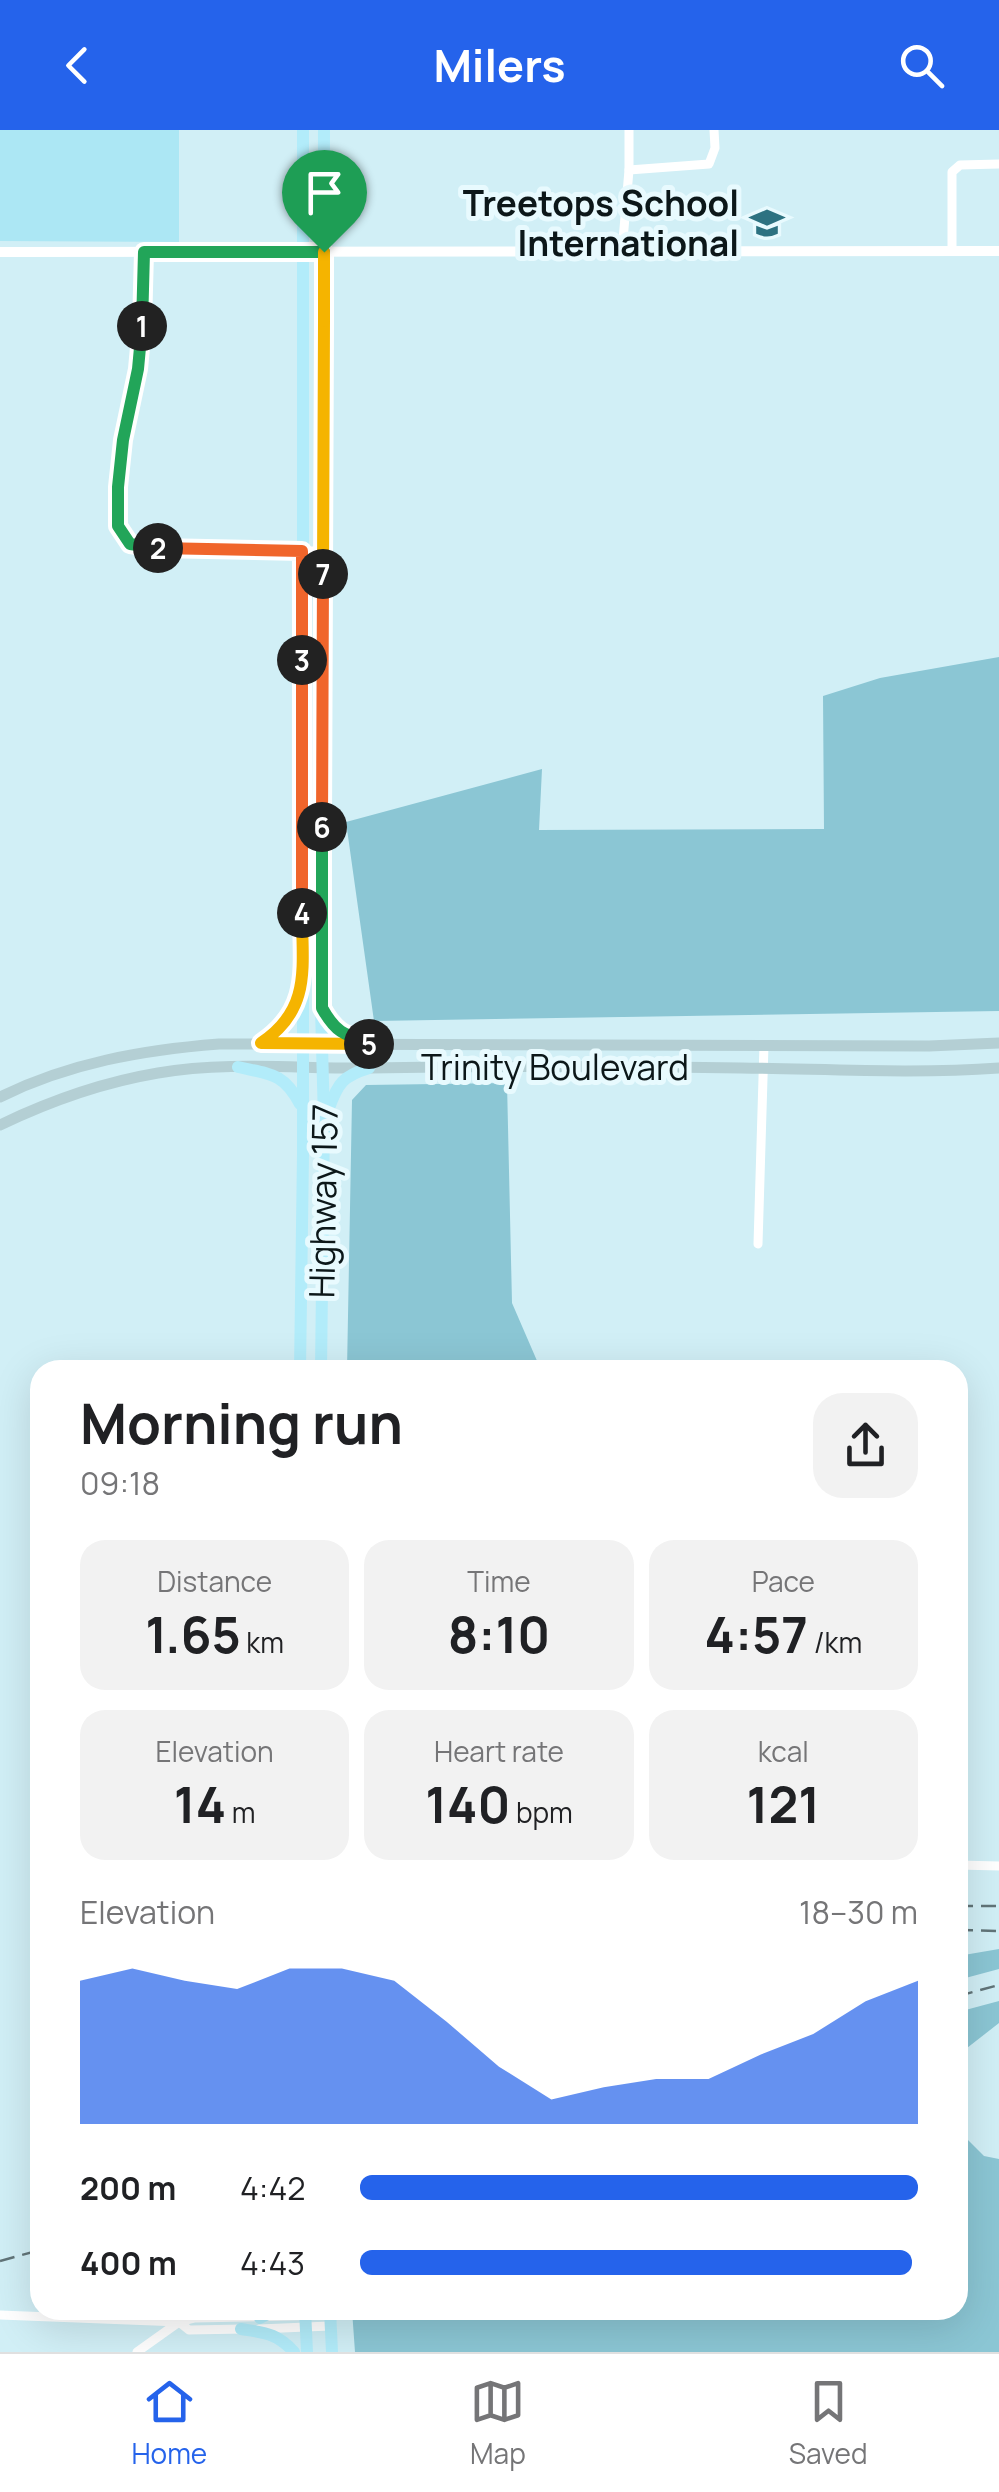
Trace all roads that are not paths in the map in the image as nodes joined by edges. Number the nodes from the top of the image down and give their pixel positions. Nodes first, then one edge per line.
1 (303, 130) edge
2 (324, 130) edge
3 (629, 130) edge
4 (714, 130) edge
5 (999, 164) edge
6 (629, 170) junction
7 (952, 251) junction
8 (999, 251) edge
9 (0, 252) edge
10 (144, 252) junction
11 (304, 252) junction
12 (324, 252) junction
13 (622, 252) junction
14 (302, 551) junction
15 (323, 551) junction
16 (301, 992) junction
17 (322, 1008) junction
18 (261, 1043) junction
19 (999, 1043) edge
20 (302, 1044) junction
21 (324, 1044) junction
22 (374, 1044) junction
23 (523, 1044) junction
24 (764, 1045) junction
25 (523, 1066) junction
26 (302, 1067) junction
27 (238, 1068) junction
28 (324, 1068) junction
29 (369, 1068) junction
30 (764, 1068) junction
31 (999, 1068) edge
32 (0, 1097) edge
33 (302, 1108) junction
34 (324, 1120) junction
35 (0, 1125) edge
36 (758, 1244) dead end
37 (300, 1360) edge
38 (321, 1360) edge
39 (968, 1865) edge
40 (999, 1866) edge
41 (0, 2314) edge
42 (30, 2315) edge
43 (134, 2320) edge
44 (187, 2320) edge
45 (293, 2320) edge
46 (305, 2320) edge
47 (330, 2320) edge
48 (179, 2322) junction
49 (241, 2329) junction
50 (137, 2352) edge
51 (294, 2352) edge
52 (307, 2352) edge
53 (332, 2352) edge

1 - 11 main road, Highway 157
2 - 12 main road, Highway 157
3 - 6 street
4 - 6 street
5 - 7 street
6 - 13 street
7 - 8 street
7 - 13 street
9 - 10 street
10 - 11 street
10 - 14 street
11 - 12 street
11 - 14 main road, Highway 157
12 - 13 street
12 - 15 main road, Highway 157
14 - 15 street
14 - 16 main road, Highway 157
15 - 17 main road, Highway 157
16 - 18 main road
16 - 20 main road, Highway 157
17 - 21 main road, Highway 157
17 - 22 main road
18 - 20 main road, Trinity Boulevard
18 - 32 main road, Trinity Boulevard
19 - 24 main road, Trinity Boulevard
20 - 21 main road, Trinity Boulevard
20 - 26 main road, Highway 157
21 - 22 main road, Trinity Boulevard
21 - 28 main road, Highway 157
22 - 23 main road, Trinity Boulevard
23 - 24 main road, Trinity Boulevard
23 - 25 main road
24 - 30 street
25 - 29 main road, Trinity Boulevard
25 - 30 main road, Trinity Boulevard
26 - 27 main road, Trinity Boulevard
26 - 28 main road, Trinity Boulevard
26 - 33 main road, Highway 157
27 - 33 main road
27 - 35 main road, Trinity Boulevard
28 - 29 main road, Trinity Boulevard
28 - 34 main road, Highway 157
29 - 34 main road
30 - 31 main road, Trinity Boulevard
30 - 36 street
33 - 37 main road, Highway 157
34 - 38 main road, Highway 157
39 - 40 street
41 - 42 street
43 - 48 street
44 - 48 street
45 - 49 street
46 - 52 main road
47 - 53 main road
48 - 49 street
48 - 50 street
49 - 51 main road

